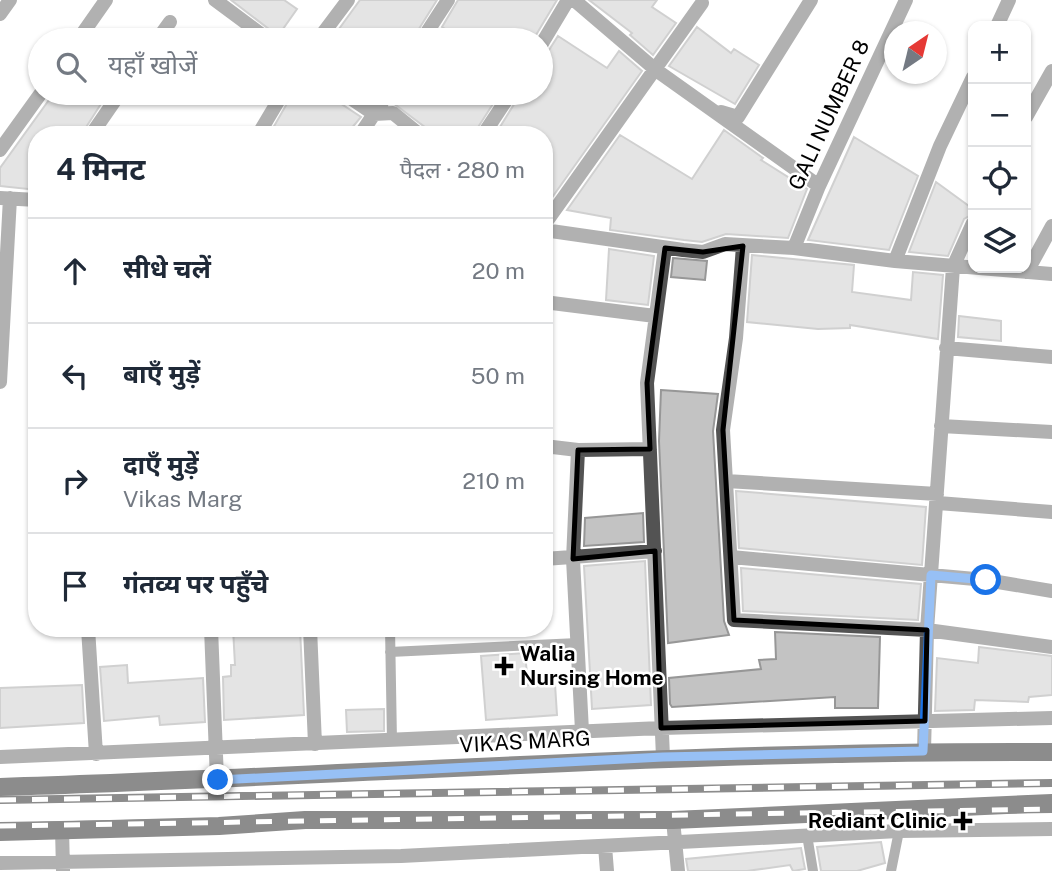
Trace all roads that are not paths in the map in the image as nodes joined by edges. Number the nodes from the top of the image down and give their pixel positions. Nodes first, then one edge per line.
1 (10, 0) edge
2 (106, 0) edge
3 (215, 0) edge
4 (348, 0) edge
5 (447, 0) edge
6 (568, 0) edge
7 (574, 0) edge
8 (811, 0) edge
9 (906, 0) edge
10 (1009, 0) edge
11 (702, 3) dead end
12 (0, 14) edge
13 (999, 21) edge
14 (170, 22) dead end
15 (86, 28) edge
16 (166, 28) edge
17 (253, 28) edge
18 (327, 28) edge
19 (430, 28) edge
20 (551, 28) edge
21 (656, 70) junction
22 (1052, 71) edge
23 (970, 84) edge
24 (32, 105) edge
25 (112, 105) edge
26 (276, 105) edge
27 (361, 105) edge
28 (380, 105) edge
29 (504, 105) edge
30 (1031, 108) edge
31 (711, 109) junction
32 (374, 114) junction
33 (97, 126) edge
34 (263, 126) edge
35 (365, 126) edge
36 (409, 126) edge
37 (489, 126) edge
38 (0, 150) edge
39 (819, 186) junction
40 (5, 198) edge
41 (28, 199) edge
42 (553, 213) edge
43 (1052, 226) edge
44 (553, 231) edge
45 (968, 234) edge
46 (743, 246) junction
47 (665, 248) junction
48 (794, 248) junction
49 (895, 261) junction
50 (1031, 265) edge
51 (953, 267) junction
52 (968, 268) edge
53 (1031, 272) edge
54 (1052, 274) edge
55 (553, 303) edge
56 (655, 316) junction
57 (946, 348) junction
58 (1052, 357) edge
59 (0, 382) edge
60 (941, 426) junction
61 (1052, 432) edge
62 (553, 447) edge
63 (650, 449) junction
64 (578, 450) junction
65 (726, 481) junction
66 (937, 498) junction
67 (1052, 512) edge
68 (655, 551) junction
69 (730, 557) junction
70 (553, 559) edge
71 (573, 559) junction
72 (931, 575) junction
73 (1052, 591) edge
74 (927, 630) junction
75 (89, 637) edge
76 (211, 637) edge
77 (310, 637) edge
78 (390, 637) edge
79 (578, 643) junction
80 (1052, 647) edge
81 (390, 652) junction
82 (1052, 718) edge
83 (925, 721) junction
84 (661, 728) junction
85 (582, 731) junction
86 (392, 741) junction
87 (315, 744) junction
88 (216, 749) junction
89 (923, 751) junction
90 (1052, 752) edge
91 (96, 754) junction
92 (0, 757) edge
93 (663, 757) junction
94 (218, 780) junction
95 (0, 787) edge
96 (1052, 803) edge
97 (673, 820) junction
98 (62, 829) junction
99 (1052, 829) edge
100 (899, 831) junction
101 (0, 832) edge
102 (807, 835) junction
103 (675, 843) junction
104 (605, 846) junction
105 (0, 863) edge
106 (279, 864) edge
107 (63, 866) edge
108 (607, 871) edge
109 (678, 871) edge
110 (813, 871) edge
111 (891, 871) edge

1 - 12 street
2 - 15 street
3 - 17 street
4 - 18 street
5 - 19 street
6 - 20 street
7 - 21 street
8 - 31 street
9 - 39 street, GALI NUMBER 8
10 - 13 street
11 - 21 street
14 - 16 street
21 - 31 street
21 - 42 street
22 - 30 street
23 - 49 street
24 - 38 street
25 - 33 street
26 - 34 street
27 - 32 street
28 - 32 street
29 - 37 street
31 - 39 street
32 - 35 street
32 - 36 street
39 - 48 street, GALI NUMBER 8
40 - 41 street
40 - 59 street
43 - 50 street
44 - 47 street
45 - 51 street
46 - 47 street
46 - 48 street
46 - 65 street
47 - 56 street
48 - 49 street
49 - 51 street
51 - 52 street
51 - 57 street
53 - 54 street
55 - 56 street
56 - 63 street
57 - 58 street
57 - 60 street
60 - 61 street
60 - 66 street
62 - 64 street
63 - 64 street
63 - 68 street
64 - 71 street
65 - 66 street
65 - 69 street
66 - 67 street
66 - 72 street
68 - 71 street
68 - 84 street
69 - 72 street
69 - 74 street
70 - 71 street
71 - 79 street
72 - 73 street
72 - 74 street
74 - 80 street
74 - 83 street
75 - 91 street
76 - 88 street
77 - 87 street
78 - 81 lane
79 - 81 lane
79 - 85 street
81 - 86 lane
82 - 83 street
83 - 84 street
83 - 89 street
84 - 85 street
84 - 93 street
85 - 86 street
86 - 87 street
87 - 88 street
88 - 91 street
88 - 94 street
89 - 90 main road, VIKAS MARG
89 - 93 main road, VIKAS MARG
91 - 92 street
93 - 94 main road, VIKAS MARG
94 - 95 main road, VIKAS MARG
96 - 97 main road
97 - 98 main road
97 - 103 street
98 - 101 main road
98 - 107 street
99 - 100 street
100 - 102 street
100 - 111 lane
102 - 103 street
102 - 110 lane
103 - 104 street
103 - 109 street
104 - 106 street
104 - 108 street
105 - 107 street
106 - 107 street

